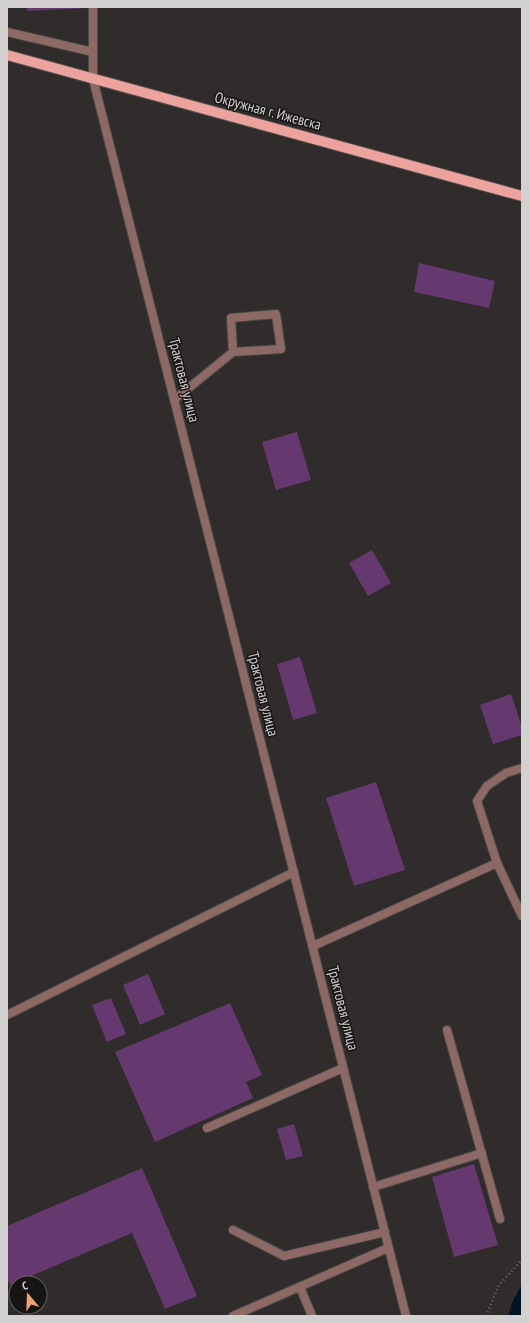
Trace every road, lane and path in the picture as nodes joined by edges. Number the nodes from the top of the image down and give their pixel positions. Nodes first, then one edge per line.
1 (93, 7) edge
2 (7, 32) edge
3 (93, 52) junction
4 (7, 55) edge
5 (93, 80) junction
6 (522, 196) edge
7 (233, 352) junction
8 (174, 400) junction
9 (522, 768) edge
10 (497, 863) junction
11 (294, 872) junction
12 (522, 916) edge
13 (313, 946) junction
14 (7, 1015) edge
15 (447, 1030) dead end
16 (343, 1068) junction
17 (208, 1128) dead end
18 (482, 1153) junction
19 (373, 1187) junction
20 (500, 1218) dead end
21 (233, 1230) dead end
22 (385, 1232) junction
23 (388, 1248) junction
24 (522, 1260) edge
25 (300, 1287) junction
26 (233, 1316) edge
27 (312, 1316) edge
28 (406, 1316) edge
29 (486, 1316) edge

1 - 3 street, Трактовая улица
2 - 3 street
3 - 5 street, Трактовая улица
4 - 5 main road, Окружная г. Ижевска
5 - 6 main road, Окружная г. Ижевска
5 - 8 street, Трактовая улица
7 - 7 street
7 - 8 street
8 - 11 street, Трактовая улица
9 - 10 street
10 - 12 street
10 - 13 street
11 - 13 street, Трактовая улица
11 - 14 street
13 - 16 street, Трактовая улица
15 - 18 street
16 - 17 street
16 - 19 street, Трактовая улица
18 - 19 street
18 - 20 street
19 - 22 street, Трактовая улица
21 - 22 street
22 - 23 street, Трактовая улица
23 - 25 street
23 - 28 street, Трактовая улица
24 - 29 path
25 - 26 street
25 - 27 street

